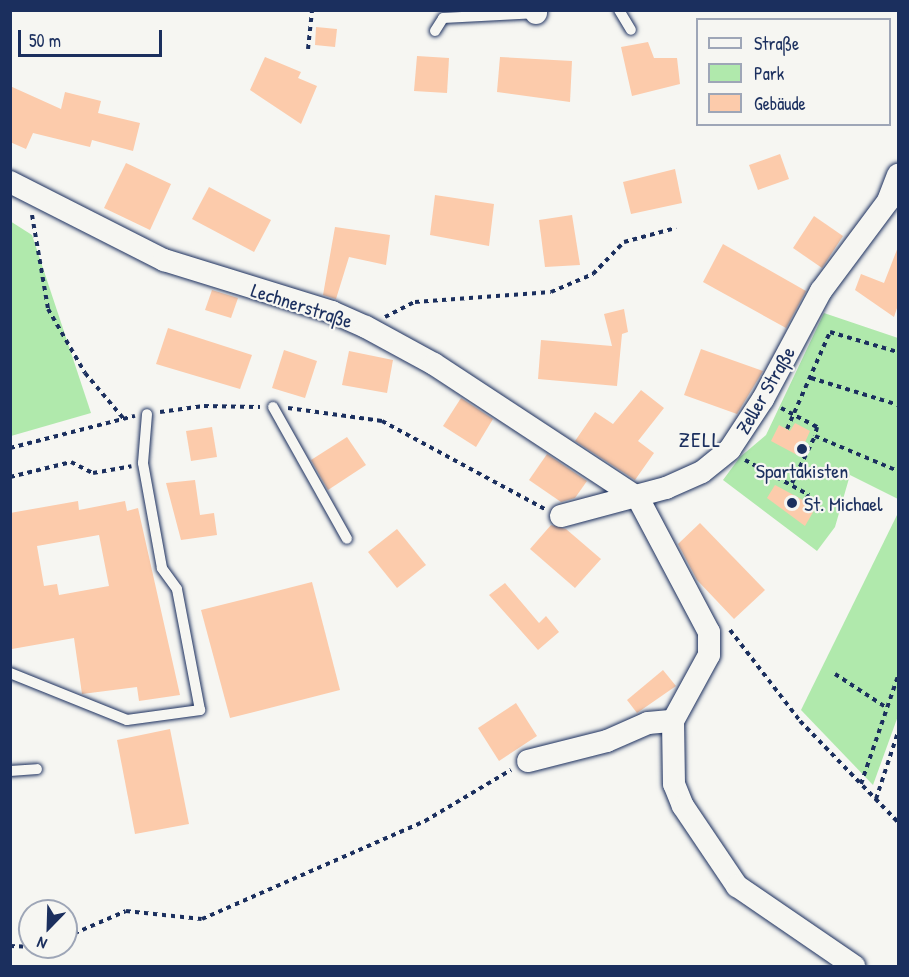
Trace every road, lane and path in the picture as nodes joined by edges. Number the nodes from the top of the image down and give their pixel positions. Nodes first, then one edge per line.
1 (312, 10) edge
2 (619, 10) edge
3 (540, 11) edge
4 (631, 30) dead end
5 (435, 32) dead end
6 (308, 48) dead end
7 (898, 175) edge
8 (10, 182) edge
9 (31, 193) junction
10 (676, 228) dead end
11 (375, 332) junction
12 (898, 352) edge
13 (811, 378) junction
14 (763, 399) junction
15 (898, 405) edge
16 (273, 407) dead end
17 (147, 414) dead end
18 (795, 415) junction
19 (123, 418) dead end
20 (787, 429) dead end
21 (815, 436) junction
22 (730, 449) junction
23 (143, 463) junction
24 (898, 471) edge
25 (10, 477) edge
26 (792, 483) junction
27 (638, 498) junction
28 (805, 500) dead end
29 (561, 516) dead end
30 (347, 539) dead end
31 (722, 621) dead end
32 (10, 673) edge
33 (835, 674) dead end
34 (898, 676) edge
35 (887, 708) junction
36 (673, 721) junction
37 (898, 732) edge
38 (528, 761) joint
39 (37, 769) dead end
40 (10, 771) edge
41 (861, 785) junction
42 (876, 799) junction
43 (898, 822) edge
44 (78, 932) edge
45 (854, 966) edge

1 - 6 path
2 - 4 lane
3 - 5 lane
7 - 14 street, Zeller Straße
8 - 9 street, Lechnerstraße
9 - 11 street, Lechnerstraße
9 - 19 path
10 - 11 path
11 - 27 street, Lechnerstraße
12 - 13 path
13 - 15 path
13 - 18 path
14 - 18 path
14 - 22 street, Zeller Straße
16 - 30 lane
17 - 23 lane
18 - 20 path
18 - 21 path
21 - 24 path
21 - 26 path
22 - 26 path
22 - 27 street, Zeller Straße
23 - 25 path
23 - 32 lane
26 - 28 path
27 - 29 street, Zeller Straße
27 - 36 street
31 - 41 path
33 - 35 path
34 - 35 path
35 - 41 path
36 - 38 street
36 - 45 street
37 - 42 path
38 - 44 path
39 - 40 lane
41 - 42 path
42 - 43 path

